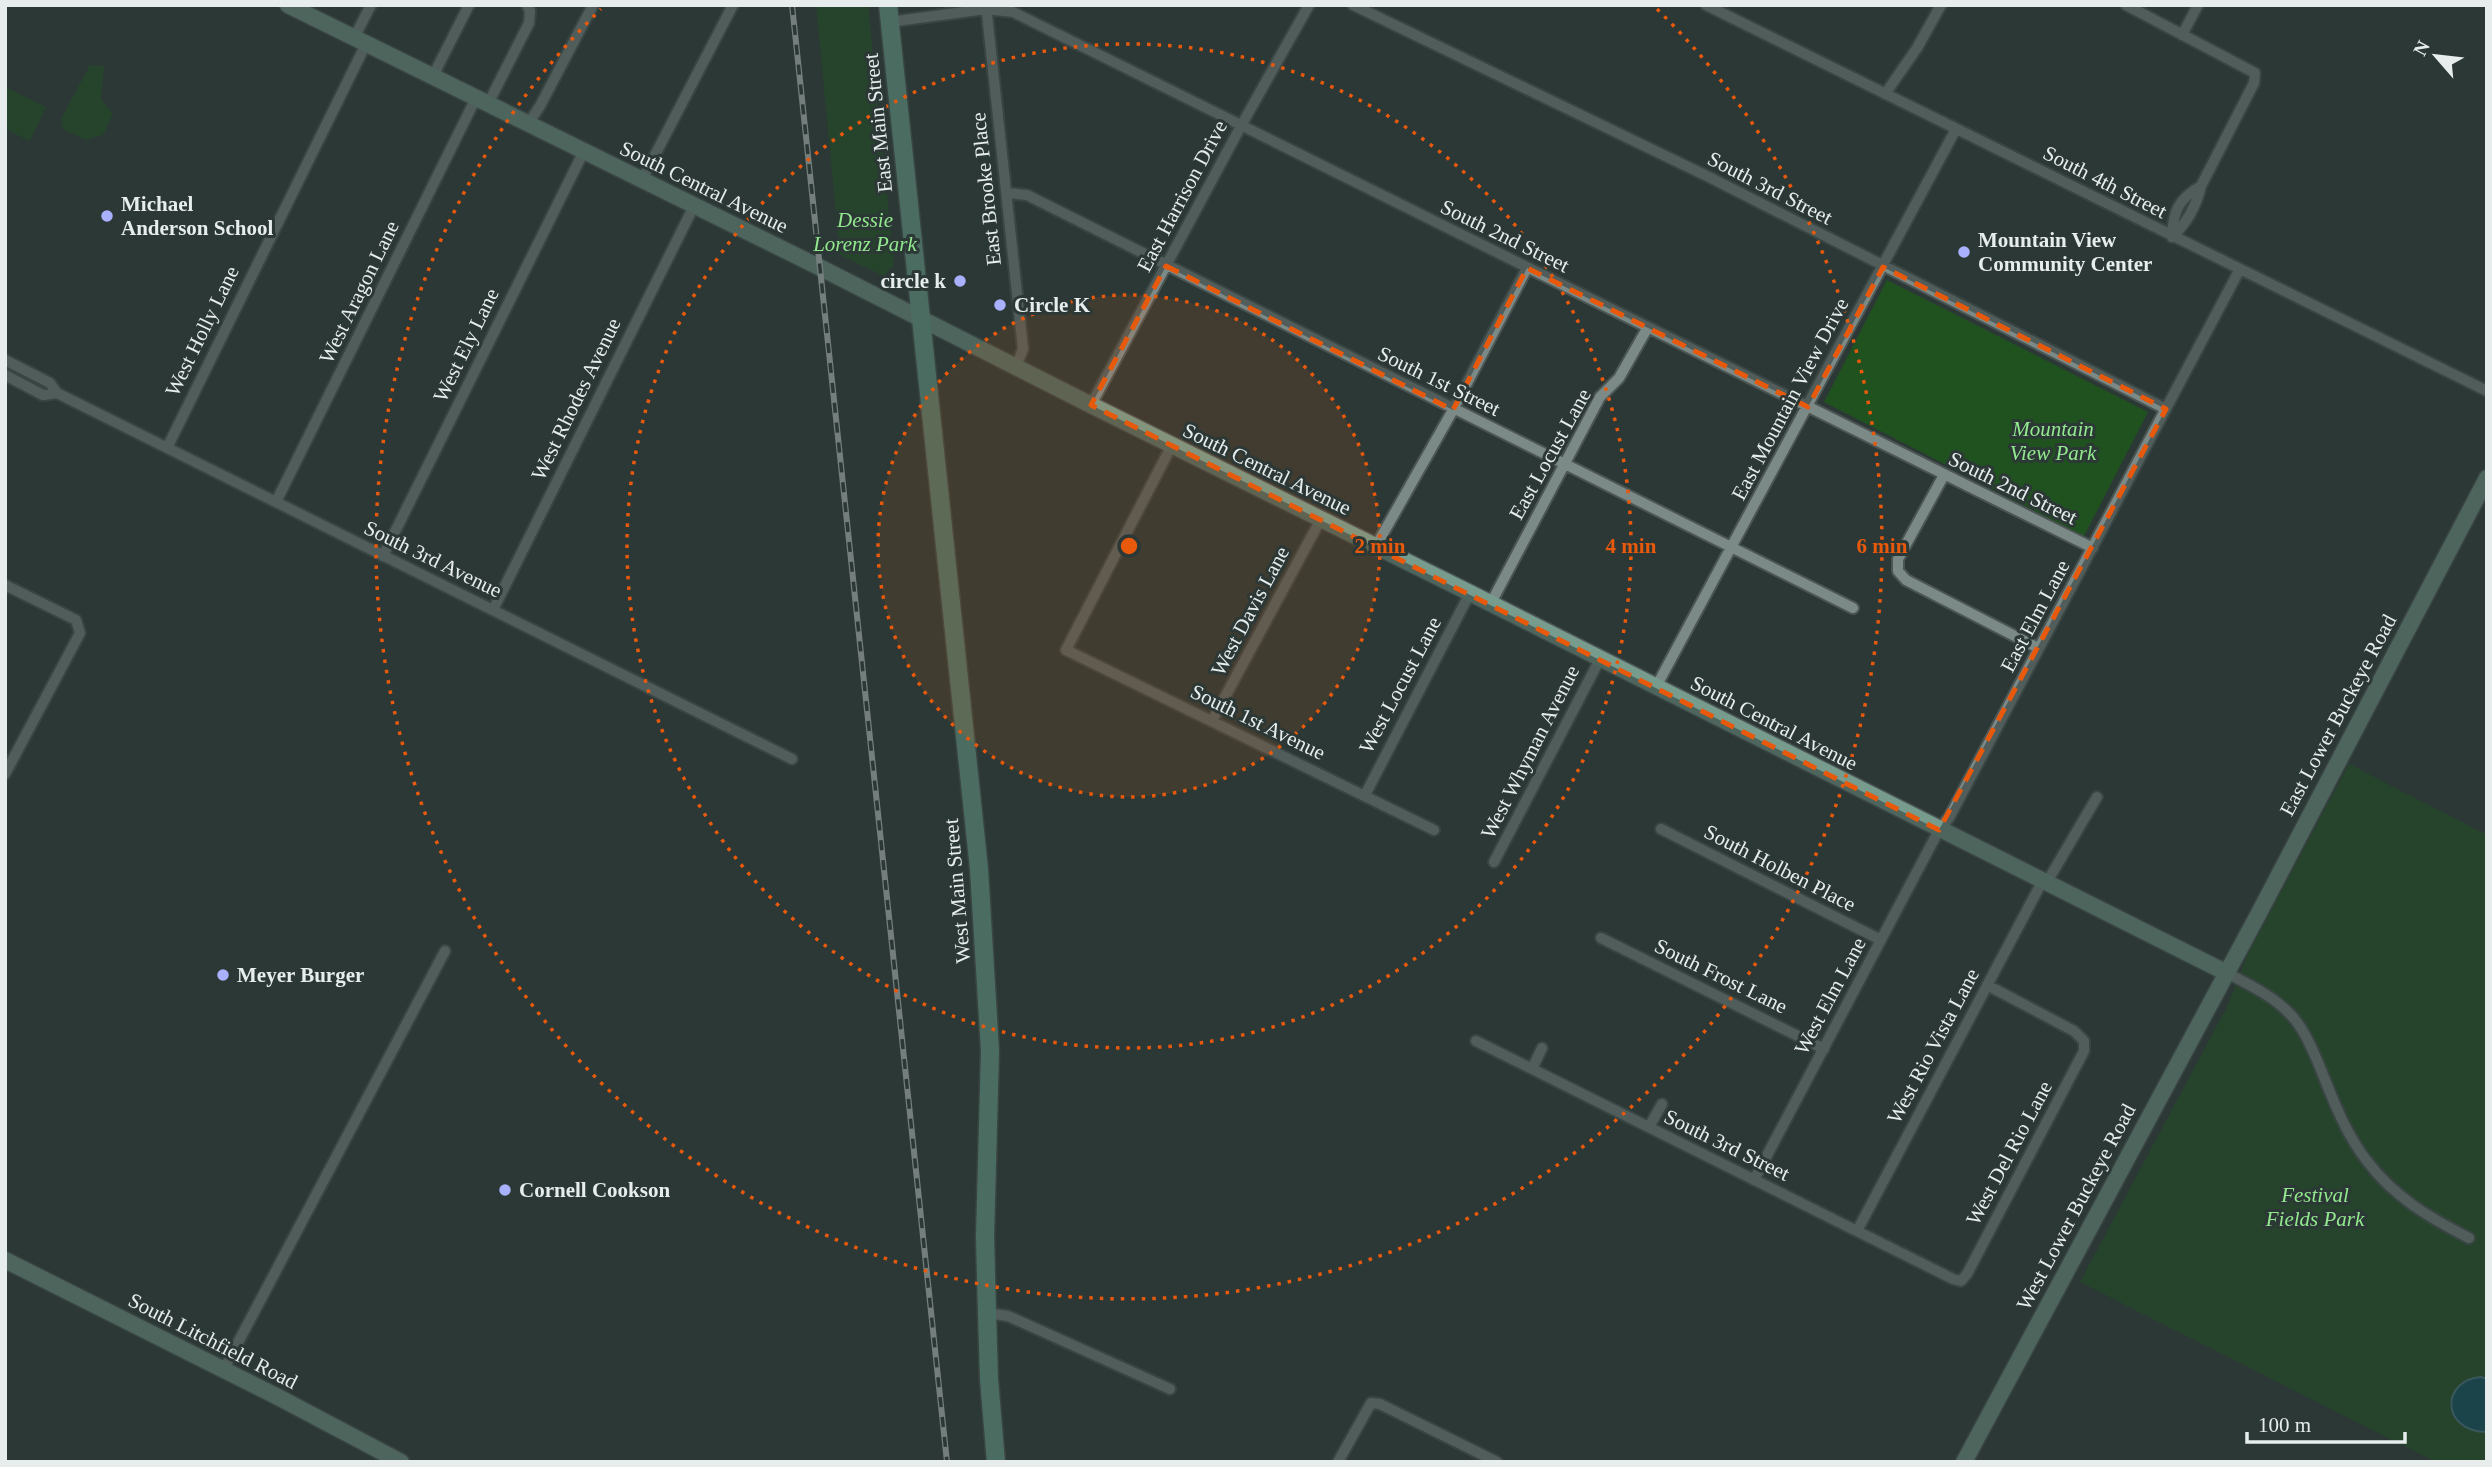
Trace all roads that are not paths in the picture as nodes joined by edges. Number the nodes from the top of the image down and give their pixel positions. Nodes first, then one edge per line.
1 (288, 5) edge
2 (371, 5) edge
3 (469, 5) edge
4 (527, 5) edge
5 (593, 5) edge
6 (733, 5) edge
7 (1309, 5) edge
8 (1353, 5) edge
9 (1706, 5) edge
10 (1941, 5) edge
11 (2126, 5) edge
12 (2198, 5) edge
13 (986, 7) edge
14 (889, 13) edge
15 (2182, 35) junction
16 (360, 41) junction
17 (433, 76) junction
18 (1885, 94) junction
19 (482, 101) junction
20 (528, 124) junction
21 (1241, 126) junction
22 (1956, 128) junction
23 (583, 151) junction
24 (642, 180) junction
25 (1007, 193) junction
26 (694, 206) junction
27 (2172, 237) junction
28 (1166, 266) junction
29 (1882, 267) junction
30 (1527, 268) junction
31 (2240, 269) junction
32 (922, 319) junction
33 (1648, 327) junction
34 (5, 360) edge
35 (1016, 367) junction
36 (5, 375) edge
37 (2487, 391) edge
38 (57, 393) junction
39 (1091, 405) junction
40 (1808, 407) junction
41 (2166, 409) junction
42 (1454, 410) junction
43 (1172, 445) junction
44 (167, 448) junction
45 (1565, 464) junction
46 (1944, 475) junction
47 (2487, 478) edge
48 (276, 502) junction
49 (1321, 519) junction
50 (1376, 546) junction
51 (1733, 546) junction
52 (2093, 548) junction
53 (383, 555) junction
54 (5, 585) edge
55 (1470, 593) junction
56 (1491, 603) junction
57 (1853, 608) dead end
58 (493, 610) junction
59 (2038, 648) junction
60 (1600, 659) junction
61 (1656, 687) junction
62 (1212, 721) junction
63 (792, 759) dead end
64 (5, 774) edge
65 (1365, 795) junction
66 (2097, 797) dead end
67 (1434, 830) dead end
68 (1661, 830) dead end
69 (1939, 830) junction
70 (1494, 862) dead end
71 (2045, 881) junction
72 (1601, 938) dead end
73 (1881, 940) junction
74 (445, 951) dead end
75 (2227, 973) junction
76 (1987, 985) junction
77 (1476, 1041) dead end
78 (1542, 1048) dead end
79 (1825, 1049) junction
80 (1532, 1069) junction
81 (1662, 1104) dead end
82 (1649, 1127) junction
83 (1754, 1180) junction
84 (1857, 1231) junction
85 (2469, 1238) dead end
86 (5, 1260) edge
87 (1961, 1280) joint
88 (987, 1313) junction
89 (224, 1369) junction
90 (1170, 1389) dead end
91 (401, 1462) edge
92 (996, 1462) edge
93 (1338, 1462) edge
94 (1497, 1462) edge
95 (1964, 1462) edge

1 - 16 street, South Central Avenue
2 - 16 street, West Holly Lane
3 - 17 street
4 - 19 street, West Aragon Lane
5 - 20 street
6 - 24 street
7 - 21 street, East Harrison Drive
8 - 29 street, South 3rd Street
9 - 18 street, South 4th Street
10 - 18 street
11 - 15 street
12 - 15 street
13 - 14 street, South 2nd Street
13 - 21 street, South 2nd Street
13 - 25 street, East Brooke Place
14 - 32 main road, East Main Street
15 - 27 street
16 - 17 street, South Central Avenue
16 - 44 street, West Holly Lane
17 - 19 street, South Central Avenue
18 - 22 street, South 4th Street
19 - 20 street, South Central Avenue
19 - 48 street, West Aragon Lane
20 - 23 street, South Central Avenue
21 - 28 street, East Harrison Drive
21 - 30 street, South 2nd Street
22 - 27 street, South 4th Street
22 - 29 street, East Mountain View Drive
23 - 24 street, South Central Avenue
23 - 53 street, West Ely Lane
24 - 26 street, South Central Avenue
25 - 28 street, South 1st Street
25 - 35 street, East Brooke Place
26 - 32 street, South Central Avenue
26 - 58 street, West Rhodes Avenue
27 - 31 street, South 4th Street
28 - 39 street, East Harrison Drive
28 - 42 street, South 1st Street
29 - 40 street, East Mountain View Drive
29 - 41 street, South 3rd Street
30 - 33 street, South 2nd Street
30 - 42 street
31 - 37 street, South 4th Street
31 - 41 street, East Elm Lane
32 - 35 street, South Central Avenue
32 - 88 main road, West Main Street
33 - 40 street, South 2nd Street
33 - 45 street, East Locust Lane
34 - 38 street, South 3rd Avenue
35 - 39 street, South Central Avenue
36 - 38 street, South 3rd Avenue
38 - 44 street, South 3rd Avenue
39 - 43 street, South Central Avenue
40 - 46 street, South 2nd Street
40 - 51 street, East Mountain View Drive
41 - 52 street, East Elm Lane
42 - 45 street, South 1st Street
42 - 50 street
43 - 49 street, South Central Avenue
43 - 62 street, South 1st Avenue
44 - 48 street, South 3rd Avenue
45 - 51 street, South 1st Street
45 - 56 street, East Locust Lane
46 - 52 street, South 2nd Street
46 - 59 street
47 - 75 street, East Lower Buckeye Road
48 - 53 street, South 3rd Avenue
49 - 50 street, South Central Avenue
49 - 62 street, West Davis Lane
50 - 55 street, South Central Avenue
51 - 57 street, South 1st Street
51 - 61 street, East Mountain View Drive
52 - 59 street, East Elm Lane
53 - 58 street, South 3rd Avenue
54 - 64 street
55 - 56 street, South Central Avenue
55 - 65 street, West Locust Lane
56 - 60 street, South Central Avenue
58 - 63 street, South 3rd Avenue
59 - 69 street, East Elm Lane
60 - 61 street, South Central Avenue
60 - 70 street, West Whyman Avenue
61 - 69 street, South Central Avenue
62 - 65 street, South 1st Avenue
65 - 67 street, South 1st Avenue
66 - 71 street, West Rio Vista Lane
68 - 73 street, South Holben Place
69 - 71 street, South Central Avenue
69 - 73 street, West Elm Lane
71 - 75 street, South Central Avenue
71 - 76 street, West Rio Vista Lane
72 - 79 street, South Frost Lane
73 - 79 street, West Elm Lane
74 - 89 street
75 - 85 street
75 - 95 street, West Lower Buckeye Road
76 - 84 street, West Rio Vista Lane
76 - 87 street, West Del Rio Lane
77 - 80 street, South 3rd Street
78 - 80 street
79 - 83 street, West Elm Lane
80 - 82 street, South 3rd Street
81 - 82 street
82 - 83 street, South 3rd Street
83 - 84 street, South 3rd Street
84 - 87 street, South 3rd Street
86 - 89 street, South Litchfield Road
88 - 90 street
88 - 92 main road, West Main Street
89 - 91 street, South Litchfield Road
93 - 94 street

